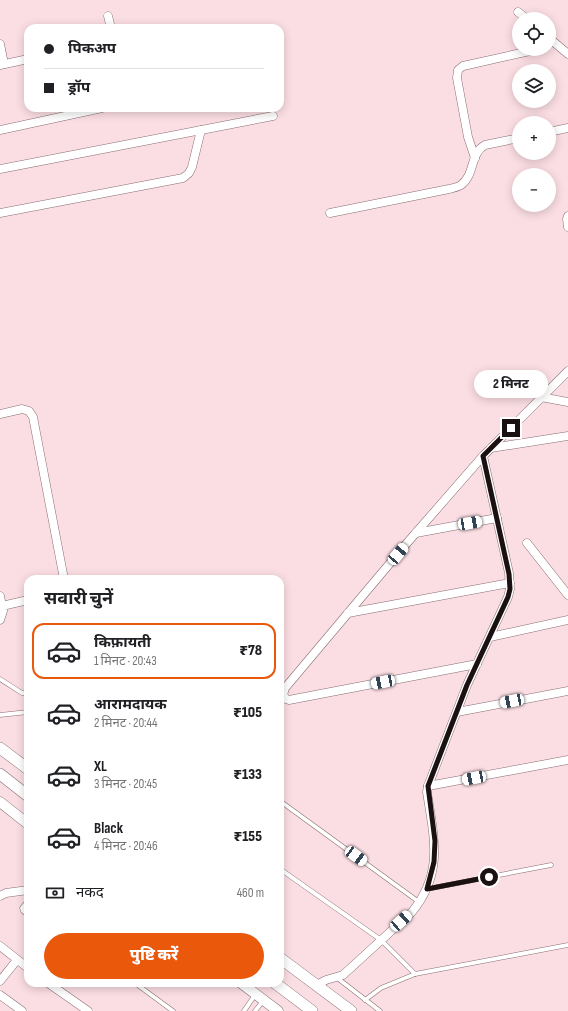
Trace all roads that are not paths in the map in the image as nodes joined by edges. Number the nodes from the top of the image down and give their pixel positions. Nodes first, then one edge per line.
1 (108, 16) dead end
2 (110, 24) edge
3 (0, 44) edge
4 (558, 45) edge
5 (568, 54) edge
6 (512, 55) edge
7 (24, 60) edge
8 (2, 64) edge
9 (83, 112) edge
10 (272, 116) dead end
11 (568, 128) edge
12 (0, 130) edge
13 (201, 130) junction
14 (556, 131) edge
15 (512, 139) edge
16 (475, 158) junction
17 (0, 169) edge
18 (0, 213) edge
19 (330, 213) dead end
20 (568, 216) edge
21 (568, 227) edge
22 (568, 371) edge
23 (542, 397) junction
24 (568, 402) edge
25 (0, 414) edge
26 (568, 436) edge
27 (491, 448) junction
28 (483, 456) junction
29 (497, 518) junction
30 (416, 533) junction
31 (526, 543) dead end
32 (63, 575) edge
33 (510, 583) junction
34 (568, 595) edge
35 (0, 596) edge
36 (24, 601) edge
37 (2, 606) junction
38 (348, 613) junction
39 (0, 620) edge
40 (568, 620) edge
41 (490, 637) junction
42 (477, 664) junction
43 (0, 679) edge
44 (568, 691) edge
45 (284, 692) edge
46 (24, 693) edge
47 (284, 696) edge
48 (457, 712) junction
49 (24, 713) edge
50 (0, 716) edge
51 (0, 748) edge
52 (568, 760) edge
53 (24, 766) edge
54 (0, 774) edge
55 (428, 786) junction
56 (24, 793) edge
57 (0, 802) edge
58 (284, 804) edge
59 (24, 821) edge
60 (550, 865) dead end
61 (284, 872) edge
62 (427, 889) junction
63 (24, 891) edge
64 (0, 896) edge
65 (420, 902) junction
66 (381, 940) junction
67 (568, 945) edge
68 (0, 946) edge
69 (17, 960) junction
70 (284, 961) edge
71 (24, 965) edge
72 (414, 974) junction
73 (336, 977) junction
74 (0, 981) edge
75 (317, 986) junction
76 (54, 987) edge
77 (140, 987) edge
78 (246, 987) edge
79 (280, 987) edge
80 (0, 995) edge
81 (259, 998) junction
82 (365, 1000) junction
83 (22, 1011) edge
84 (88, 1011) edge
85 (173, 1011) edge
86 (244, 1011) edge
87 (255, 1011) edge
88 (278, 1011) edge
89 (312, 1011) edge
90 (351, 1011) edge
91 (380, 1011) edge

1 - 2 street
3 - 8 street
4 - 5 street
6 - 16 street
7 - 8 street
9 - 12 street
10 - 13 street
11 - 14 street
13 - 17 street
13 - 18 street
15 - 16 street
16 - 19 street
20 - 21 street
22 - 23 street
23 - 24 street
23 - 27 street
25 - 32 street
26 - 27 street
27 - 28 street
28 - 29 street
28 - 30 street
29 - 30 street
29 - 33 street
30 - 38 street
31 - 34 street
33 - 38 street
33 - 41 street
35 - 37 street
36 - 37 street
37 - 39 street
38 - 45 street
40 - 41 street
41 - 42 street
42 - 47 street
42 - 48 street
43 - 46 lane
44 - 48 street
48 - 55 street
49 - 50 lane
51 - 53 main road
52 - 55 street
54 - 56 main road
55 - 62 street
57 - 59 street
58 - 65 lane
60 - 62 lane
61 - 66 lane
62 - 65 street
63 - 64 street
65 - 66 street
66 - 72 lane
66 - 73 street
67 - 72 lane
68 - 69 street
69 - 71 street
69 - 74 street
70 - 75 main road
72 - 82 lane
73 - 75 street
73 - 82 lane
75 - 90 main road
76 - 84 street
77 - 85 lane
78 - 81 street
79 - 89 main road
80 - 83 street
81 - 86 lane
81 - 87 lane
81 - 88 street
82 - 91 lane

